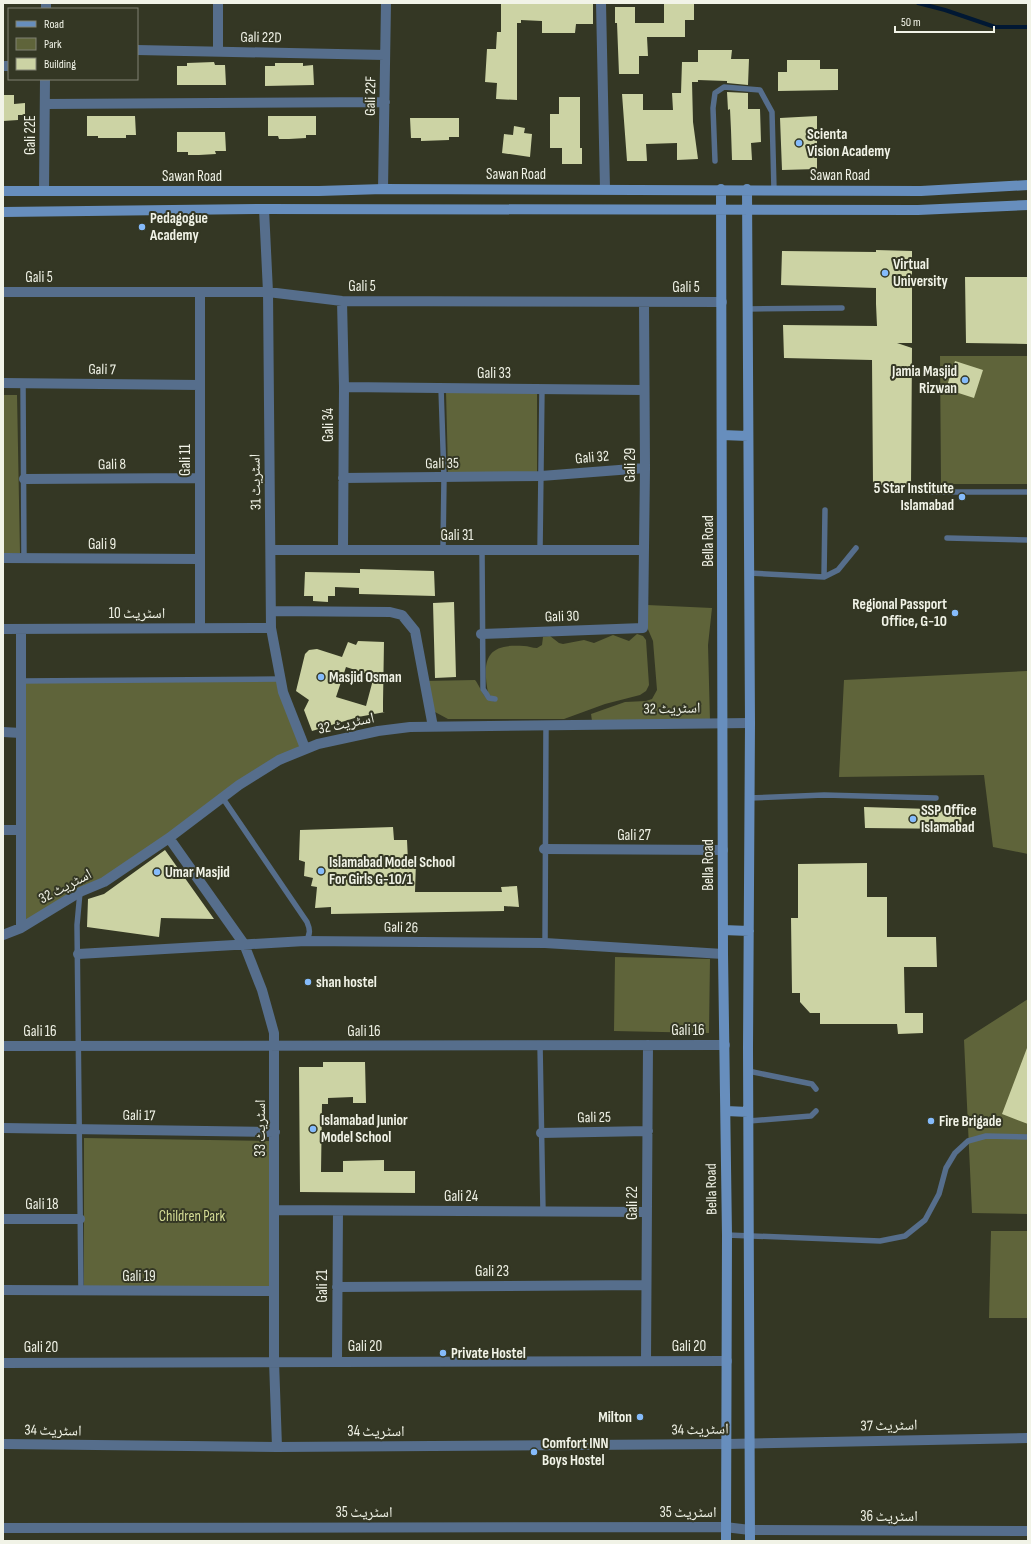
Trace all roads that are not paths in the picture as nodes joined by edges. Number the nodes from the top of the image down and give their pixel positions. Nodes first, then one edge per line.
1 (218, 3) edge
2 (386, 3) edge
3 (601, 3) edge
4 (138, 50) edge
5 (218, 51) junction
6 (385, 54) junction
7 (45, 80) edge
8 (385, 102) junction
9 (45, 104) junction
10 (715, 161) dead end
11 (1028, 186) edge
12 (383, 189) junction
13 (605, 189) junction
14 (721, 189) junction
15 (748, 189) junction
16 (774, 190) junction
17 (3, 191) edge
18 (44, 191) junction
19 (1028, 205) edge
20 (264, 209) junction
21 (721, 210) junction
22 (748, 210) junction
23 (3, 212) edge
24 (3, 292) edge
25 (200, 292) junction
26 (268, 292) junction
27 (342, 301) junction
28 (644, 302) junction
29 (722, 302) junction
30 (842, 308) dead end
31 (748, 309) junction
32 (3, 383) edge
33 (23, 383) junction
34 (200, 385) junction
35 (344, 387) junction
36 (441, 388) junction
37 (542, 388) junction
38 (644, 390) junction
39 (722, 435) junction
40 (748, 436) junction
41 (645, 468) junction
42 (541, 476) junction
43 (200, 478) junction
44 (343, 478) junction
45 (444, 478) junction
46 (24, 480) junction
47 (932, 492) dead end
48 (1028, 492) edge
49 (825, 510) dead end
50 (947, 538) dead end
51 (1028, 540) edge
52 (856, 548) dead end
53 (271, 550) junction
54 (343, 550) junction
55 (443, 550) junction
56 (482, 550) junction
57 (540, 550) junction
58 (643, 550) junction
59 (3, 558) edge
60 (24, 558) junction
61 (200, 559) junction
62 (749, 573) junction
63 (824, 577) junction
64 (271, 611) junction
65 (200, 628) junction
66 (271, 628) junction
67 (643, 628) joint
68 (3, 629) edge
69 (21, 629) junction
70 (482, 634) junction
71 (280, 679) junction
72 (21, 681) junction
73 (495, 699) dead end
74 (724, 723) junction
75 (750, 723) junction
76 (546, 725) junction
77 (433, 726) junction
78 (3, 732) edge
79 (21, 733) junction
80 (305, 748) junction
81 (222, 797) junction
82 (750, 798) junction
83 (936, 798) dead end
84 (3, 830) edge
85 (21, 830) junction
86 (169, 838) junction
87 (544, 850) junction
88 (723, 850) junction
89 (80, 892) junction
90 (22, 928) junction
91 (310, 930) junction
92 (723, 930) junction
93 (748, 931) junction
94 (3, 935) edge
95 (305, 941) junction
96 (320, 941) junction
97 (545, 943) junction
98 (244, 944) junction
99 (78, 954) junction
100 (723, 954) junction
101 (540, 1045) junction
102 (648, 1045) junction
103 (725, 1045) junction
104 (3, 1046) edge
105 (79, 1046) junction
106 (275, 1046) junction
107 (748, 1071) junction
108 (816, 1089) dead end
109 (726, 1111) junction
110 (816, 1111) dead end
111 (748, 1117) junction
112 (3, 1128) edge
113 (80, 1129) junction
114 (648, 1131) junction
115 (275, 1132) junction
116 (541, 1133) junction
117 (1028, 1137) edge
118 (274, 1210) junction
119 (338, 1211) junction
120 (543, 1211) junction
121 (647, 1212) junction
122 (3, 1219) edge
123 (80, 1219) junction
124 (727, 1235) junction
125 (749, 1235) junction
126 (646, 1285) junction
127 (338, 1287) junction
128 (3, 1290) edge
129 (81, 1290) junction
130 (274, 1291) junction
131 (274, 1361) junction
132 (337, 1361) junction
133 (727, 1361) junction
134 (646, 1362) junction
135 (3, 1363) edge
136 (1028, 1438) edge
137 (750, 1442) junction
138 (3, 1444) edge
139 (727, 1444) junction
140 (277, 1447) junction
141 (725, 1527) junction
142 (3, 1528) edge
143 (750, 1530) junction
144 (1028, 1531) edge
145 (726, 1541) edge
146 (750, 1541) edge

1 - 5 street
2 - 6 street, Gali 22F
3 - 13 street
4 - 5 street, Gali 22D
5 - 6 street, Gali 22D
6 - 8 street, Gali 22F
7 - 9 street, Gali 22E
8 - 9 street
8 - 12 street, Gali 22F
9 - 18 street, Gali 22E
10 - 16 lane
11 - 16 street, Sawan Road
12 - 13 street, Sawan Road
12 - 18 street, Sawan Road
13 - 14 street, Sawan Road
14 - 15 street, Sawan Road
14 - 21 street, Bella Road
15 - 16 street, Sawan Road
15 - 22 street
17 - 18 street, Sawan Road
19 - 22 street
20 - 21 street
20 - 23 street
20 - 26 street, اسٹریٹ 31
21 - 22 street
21 - 29 street, Bella Road
22 - 31 street
24 - 25 street, Gali 5
25 - 26 street, Gali 5
25 - 34 street, Gali 11
26 - 27 street, Gali 5
26 - 53 street, اسٹریٹ 31
27 - 28 street, Gali 5
27 - 35 street, Gali 34
28 - 29 street, Gali 5
28 - 38 street, Gali 29
29 - 39 street, Bella Road
30 - 31 lane
31 - 40 street
32 - 33 street, Gali 7
33 - 34 street, Gali 7
33 - 46 lane
34 - 43 street, Gali 11
35 - 36 street, Gali 33
35 - 44 street, Gali 34
36 - 37 street, Gali 33
36 - 45 lane
37 - 38 street, Gali 33
37 - 42 lane
38 - 41 street, Gali 29
39 - 40 street
39 - 74 street, Bella Road
40 - 62 street
41 - 42 street, Gali 32
41 - 58 street, Gali 29
42 - 45 street, Gali 35
42 - 57 lane
43 - 46 street, Gali 8
43 - 61 street, Gali 11
44 - 45 street, Gali 35
44 - 54 street, Gali 34
45 - 55 lane
46 - 60 lane
47 - 48 lane
49 - 63 lane
50 - 51 lane
52 - 63 lane
53 - 54 street, Gali 31
53 - 64 street, اسٹریٹ 31
54 - 55 street, Gali 31
55 - 56 street, Gali 31
56 - 57 street, Gali 31
56 - 70 lane
57 - 58 street, Gali 31
58 - 67 street, Gali 29
59 - 60 street, Gali 9
60 - 61 street, Gali 9
61 - 65 street, Gali 11
62 - 63 lane
62 - 75 street
64 - 66 street, اسٹریٹ 31
64 - 77 street
65 - 66 street, اسٹریٹ 10
65 - 69 street, اسٹریٹ 10
66 - 71 street, اسٹریٹ 31
67 - 70 street, Gali 30
68 - 69 street, اسٹریٹ 10
69 - 72 street
70 - 73 lane
71 - 72 lane
71 - 80 street, اسٹریٹ 31
72 - 79 street
74 - 75 street, اسٹریٹ 32
74 - 76 street, اسٹریٹ 32
74 - 88 street, Bella Road
75 - 82 street
76 - 77 street, اسٹریٹ 32
76 - 87 lane
77 - 80 street, اسٹریٹ 32
78 - 79 street
79 - 85 street
80 - 81 street, اسٹریٹ 32
81 - 86 street, اسٹریٹ 32
81 - 91 lane
82 - 83 lane
82 - 93 street
84 - 85 street
85 - 90 street
86 - 89 street, اسٹریٹ 32
86 - 98 street, اسٹریٹ 33
87 - 88 street, Gali 27
87 - 97 lane
88 - 92 street, Bella Road
89 - 90 street, اسٹریٹ 32
89 - 99 lane
90 - 94 street, اسٹریٹ 32
91 - 95 lane
91 - 96 lane
92 - 93 street
92 - 100 street, Bella Road
93 - 107 street
95 - 96 street, Gali 26
95 - 98 street, Gali 26
96 - 97 street, Gali 26
97 - 100 street, Gali 26
98 - 99 street, Gali 26
98 - 106 street, اسٹریٹ 33
99 - 105 lane
100 - 103 street, Bella Road
101 - 102 street, Gali 16
101 - 106 street, Gali 16
101 - 116 lane
102 - 103 street, Gali 16
102 - 114 street, Gali 22
103 - 109 street, Bella Road
104 - 105 street, Gali 16
105 - 106 street, Gali 16
105 - 113 lane
106 - 115 street, اسٹریٹ 33
107 - 108 lane
107 - 111 street
109 - 111 street
109 - 124 street, Bella Road
110 - 111 lane
111 - 125 street
112 - 113 street, Gali 17
113 - 115 street, Gali 17
113 - 123 lane
114 - 116 street, Gali 25
114 - 121 street, Gali 22
115 - 118 street, اسٹریٹ 33
116 - 120 lane
117 - 125 lane
118 - 119 street, Gali 24
118 - 130 street, اسٹریٹ 33
119 - 120 street, Gali 24
119 - 127 street, Gali 21
120 - 121 street, Gali 24
121 - 126 street, Gali 22
122 - 123 street, Gali 18
123 - 129 lane
124 - 125 lane
124 - 133 street, Bella Road
125 - 137 street
126 - 127 street, Gali 23
126 - 134 street, Gali 22
127 - 132 street, Gali 21
128 - 129 street, Gali 19
129 - 130 street, Gali 19
130 - 131 street, اسٹریٹ 33
131 - 132 street, Gali 20
131 - 135 street, Gali 20
131 - 140 street, اسٹریٹ 33
132 - 134 street, Gali 20
133 - 134 street, Gali 20
133 - 139 street, Bella Road
136 - 137 street, اسٹریٹ 37
137 - 139 street, اسٹریٹ 34
137 - 143 street
138 - 140 street, اسٹریٹ 34
139 - 140 street, اسٹریٹ 34
139 - 141 street, Bella Road
141 - 142 street, اسٹریٹ 35
141 - 143 street, اسٹریٹ 35
141 - 145 street, Bella Road
143 - 144 street, اسٹریٹ 36
143 - 146 street

